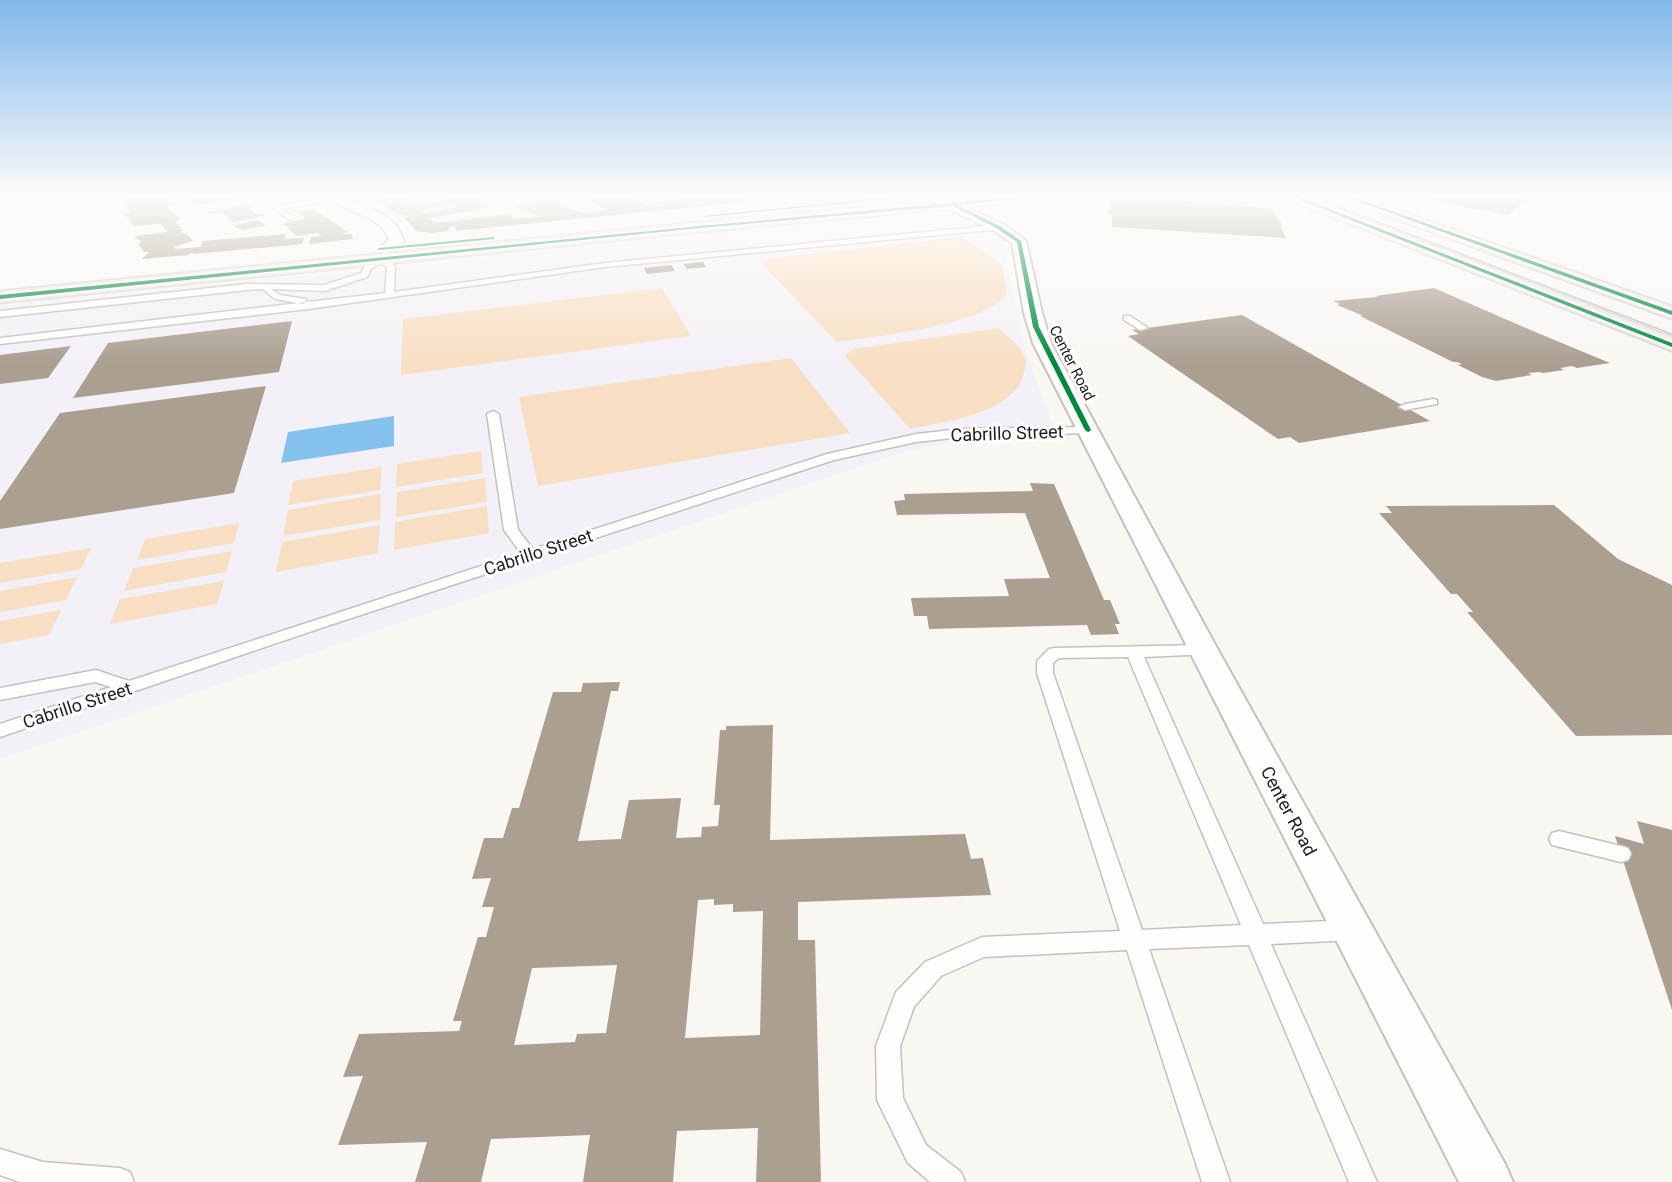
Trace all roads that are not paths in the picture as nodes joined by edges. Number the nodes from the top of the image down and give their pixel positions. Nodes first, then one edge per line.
1 (309, 252) edge
2 (321, 252) edge
3 (375, 252) edge
4 (383, 252) edge
5 (738, 252) edge
6 (1021, 252) edge
7 (1435, 252) edge
8 (1501, 252) edge
9 (364, 275) junction
10 (266, 286) junction
11 (0, 288) edge
12 (389, 295) junction
13 (0, 297) edge
14 (364, 298) junction
15 (339, 301) junction
16 (0, 314) edge
17 (1672, 314) edge
18 (1127, 318) dead end
19 (1143, 328) dead end
20 (0, 340) edge
21 (1672, 345) edge
22 (1433, 402) dead end
23 (1405, 407) dead end
24 (493, 414) dead end
25 (1088, 429) junction
26 (530, 555) junction
27 (1203, 650) junction
28 (1134, 652) junction
29 (130, 688) junction
30 (0, 694) edge
31 (0, 731) edge
32 (1559, 839) dead end
33 (1621, 854) dead end
34 (1352, 930) junction
35 (1256, 934) junction
36 (1134, 938) junction
37 (0, 1162) edge
38 (120, 1182) edge
39 (951, 1182) edge
40 (1216, 1182) edge
41 (1363, 1182) edge
42 (1487, 1182) edge

1 - 11 main road
2 - 13 main road
3 - 9 lane
4 - 12 lane
5 - 12 lane
6 - 25 street, Center Road
7 - 21 main road
8 - 17 main road
9 - 10 lane
9 - 14 lane
10 - 15 lane
10 - 16 lane
12 - 14 lane
14 - 15 lane
15 - 20 lane
18 - 19 lane
22 - 23 lane
24 - 26 lane
25 - 26 lane, Cabrillo Street
25 - 27 street, Center Road
26 - 29 lane, Cabrillo Street
27 - 28 lane
27 - 34 street, Center Road
28 - 35 lane
28 - 36 lane
29 - 30 lane
29 - 31 lane, Cabrillo Street
32 - 33 lane
34 - 35 lane
34 - 42 street, Center Road
35 - 36 lane
35 - 41 lane
36 - 39 lane
36 - 40 lane
37 - 38 lane

